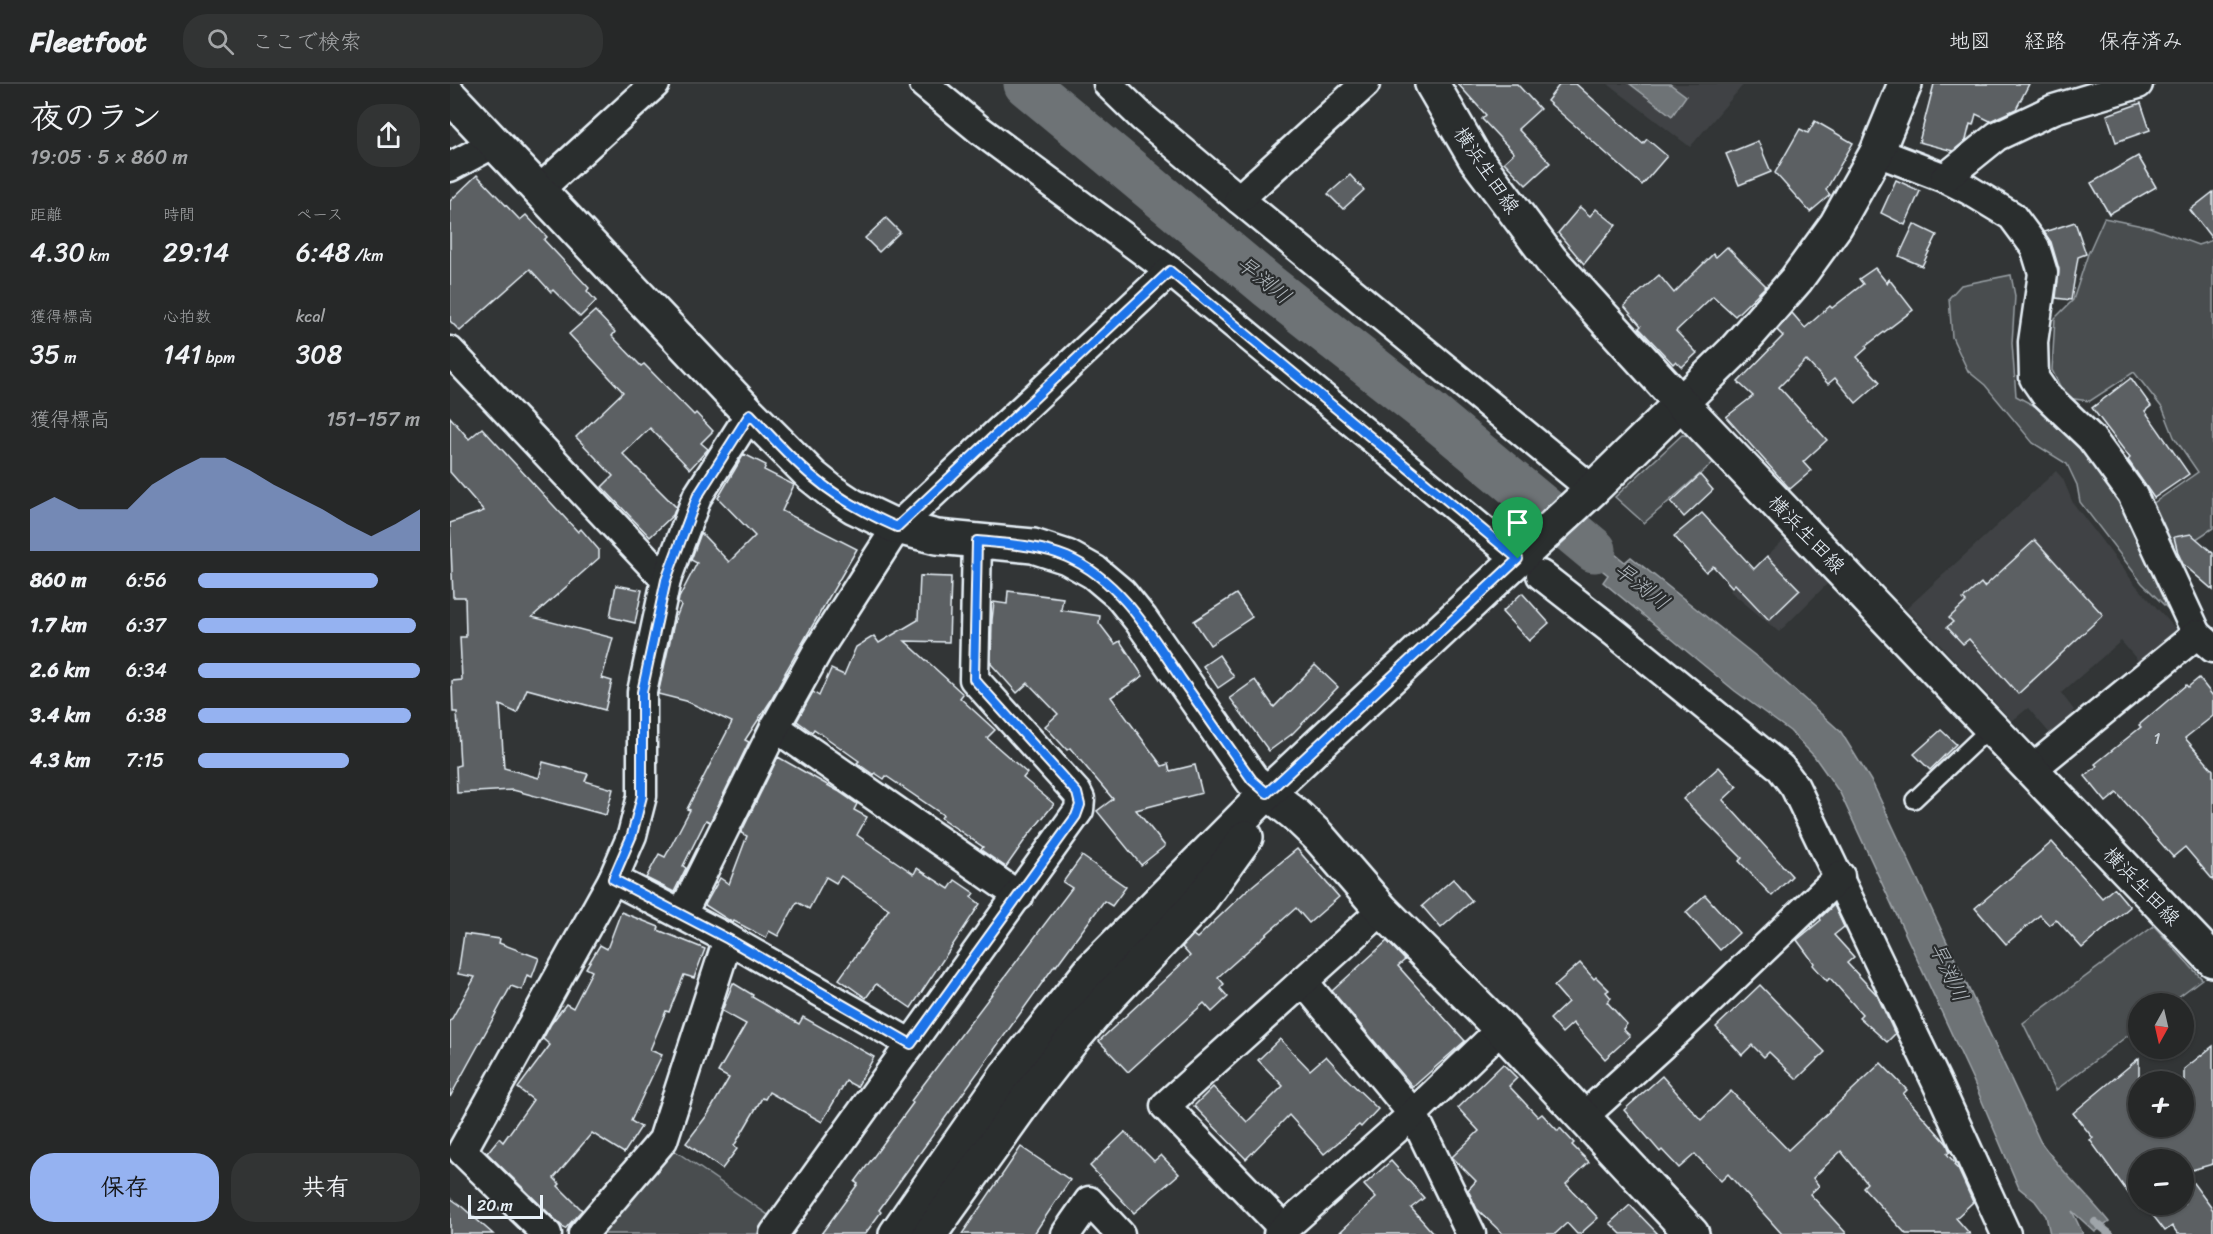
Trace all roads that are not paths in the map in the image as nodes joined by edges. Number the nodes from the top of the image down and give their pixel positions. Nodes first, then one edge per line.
1 (655, 84) edge
2 (924, 84) edge
3 (1108, 84) edge
4 (1365, 84) edge
5 (1432, 84) edge
6 (1905, 84) edge
7 (2138, 84) edge
8 (450, 96) edge
9 (495, 143) junction
10 (1877, 152) junction
11 (450, 166) edge
12 (1945, 178) junction
13 (540, 189) junction
14 (1239, 199) junction
15 (1170, 271) junction
16 (450, 351) edge
17 (1682, 404) junction
18 (750, 414) junction
19 (1587, 485) junction
20 (897, 527) junction
21 (977, 541) junction
22 (1529, 567) junction
23 (666, 580) junction
24 (2207, 640) edge
25 (775, 727) junction
26 (1990, 728) junction
27 (2031, 770) junction
28 (1267, 793) junction
29 (1914, 800) dead end
30 (1840, 876) junction
31 (613, 879) junction
32 (1019, 896) junction
33 (1382, 910) junction
34 (682, 914) junction
35 (728, 939) junction
36 (2210, 950) edge
37 (1303, 981) junction
38 (1501, 1029) junction
39 (911, 1044) junction
40 (1413, 1114) junction
41 (1583, 1117) junction
42 (1281, 1232) edge
43 (547, 1234) edge
44 (583, 1234) edge
45 (774, 1234) edge
46 (896, 1234) edge
47 (930, 1234) edge
48 (1066, 1234) edge
49 (1120, 1234) edge
50 (1471, 1234) edge
51 (1692, 1234) edge
52 (2006, 1234) edge

1 - 13 street
2 - 15 street
3 - 14 street
4 - 14 street
5 - 17 street, 横浜生田線
6 - 10 street
7 - 12 street
8 - 9 street
9 - 11 street
9 - 13 street
10 - 12 street
10 - 17 street
12 - 24 street
13 - 18 street
14 - 19 street
15 - 20 street
15 - 22 street
16 - 23 street
17 - 19 street
17 - 26 street, 横浜生田線
18 - 20 street
18 - 23 street
19 - 22 street
20 - 21 street
20 - 25 street
21 - 28 street
21 - 32 street
22 - 28 street
22 - 30 street
23 - 31 street
24 - 27 street
25 - 32 street
25 - 34 street
26 - 27 street, 横浜生田線
26 - 29 lane
27 - 36 street, 横浜生田線
28 - 33 street
28 - 46 street
28 - 47 street
30 - 41 street
30 - 52 street
31 - 34 street
31 - 43 street
32 - 39 street
33 - 37 street
33 - 38 street
34 - 35 street
35 - 39 street
35 - 44 street
37 - 40 street
37 - 42 street
38 - 40 street
38 - 41 street
39 - 45 street
40 - 42 street
40 - 50 street
41 - 51 street
48 - 49 street

